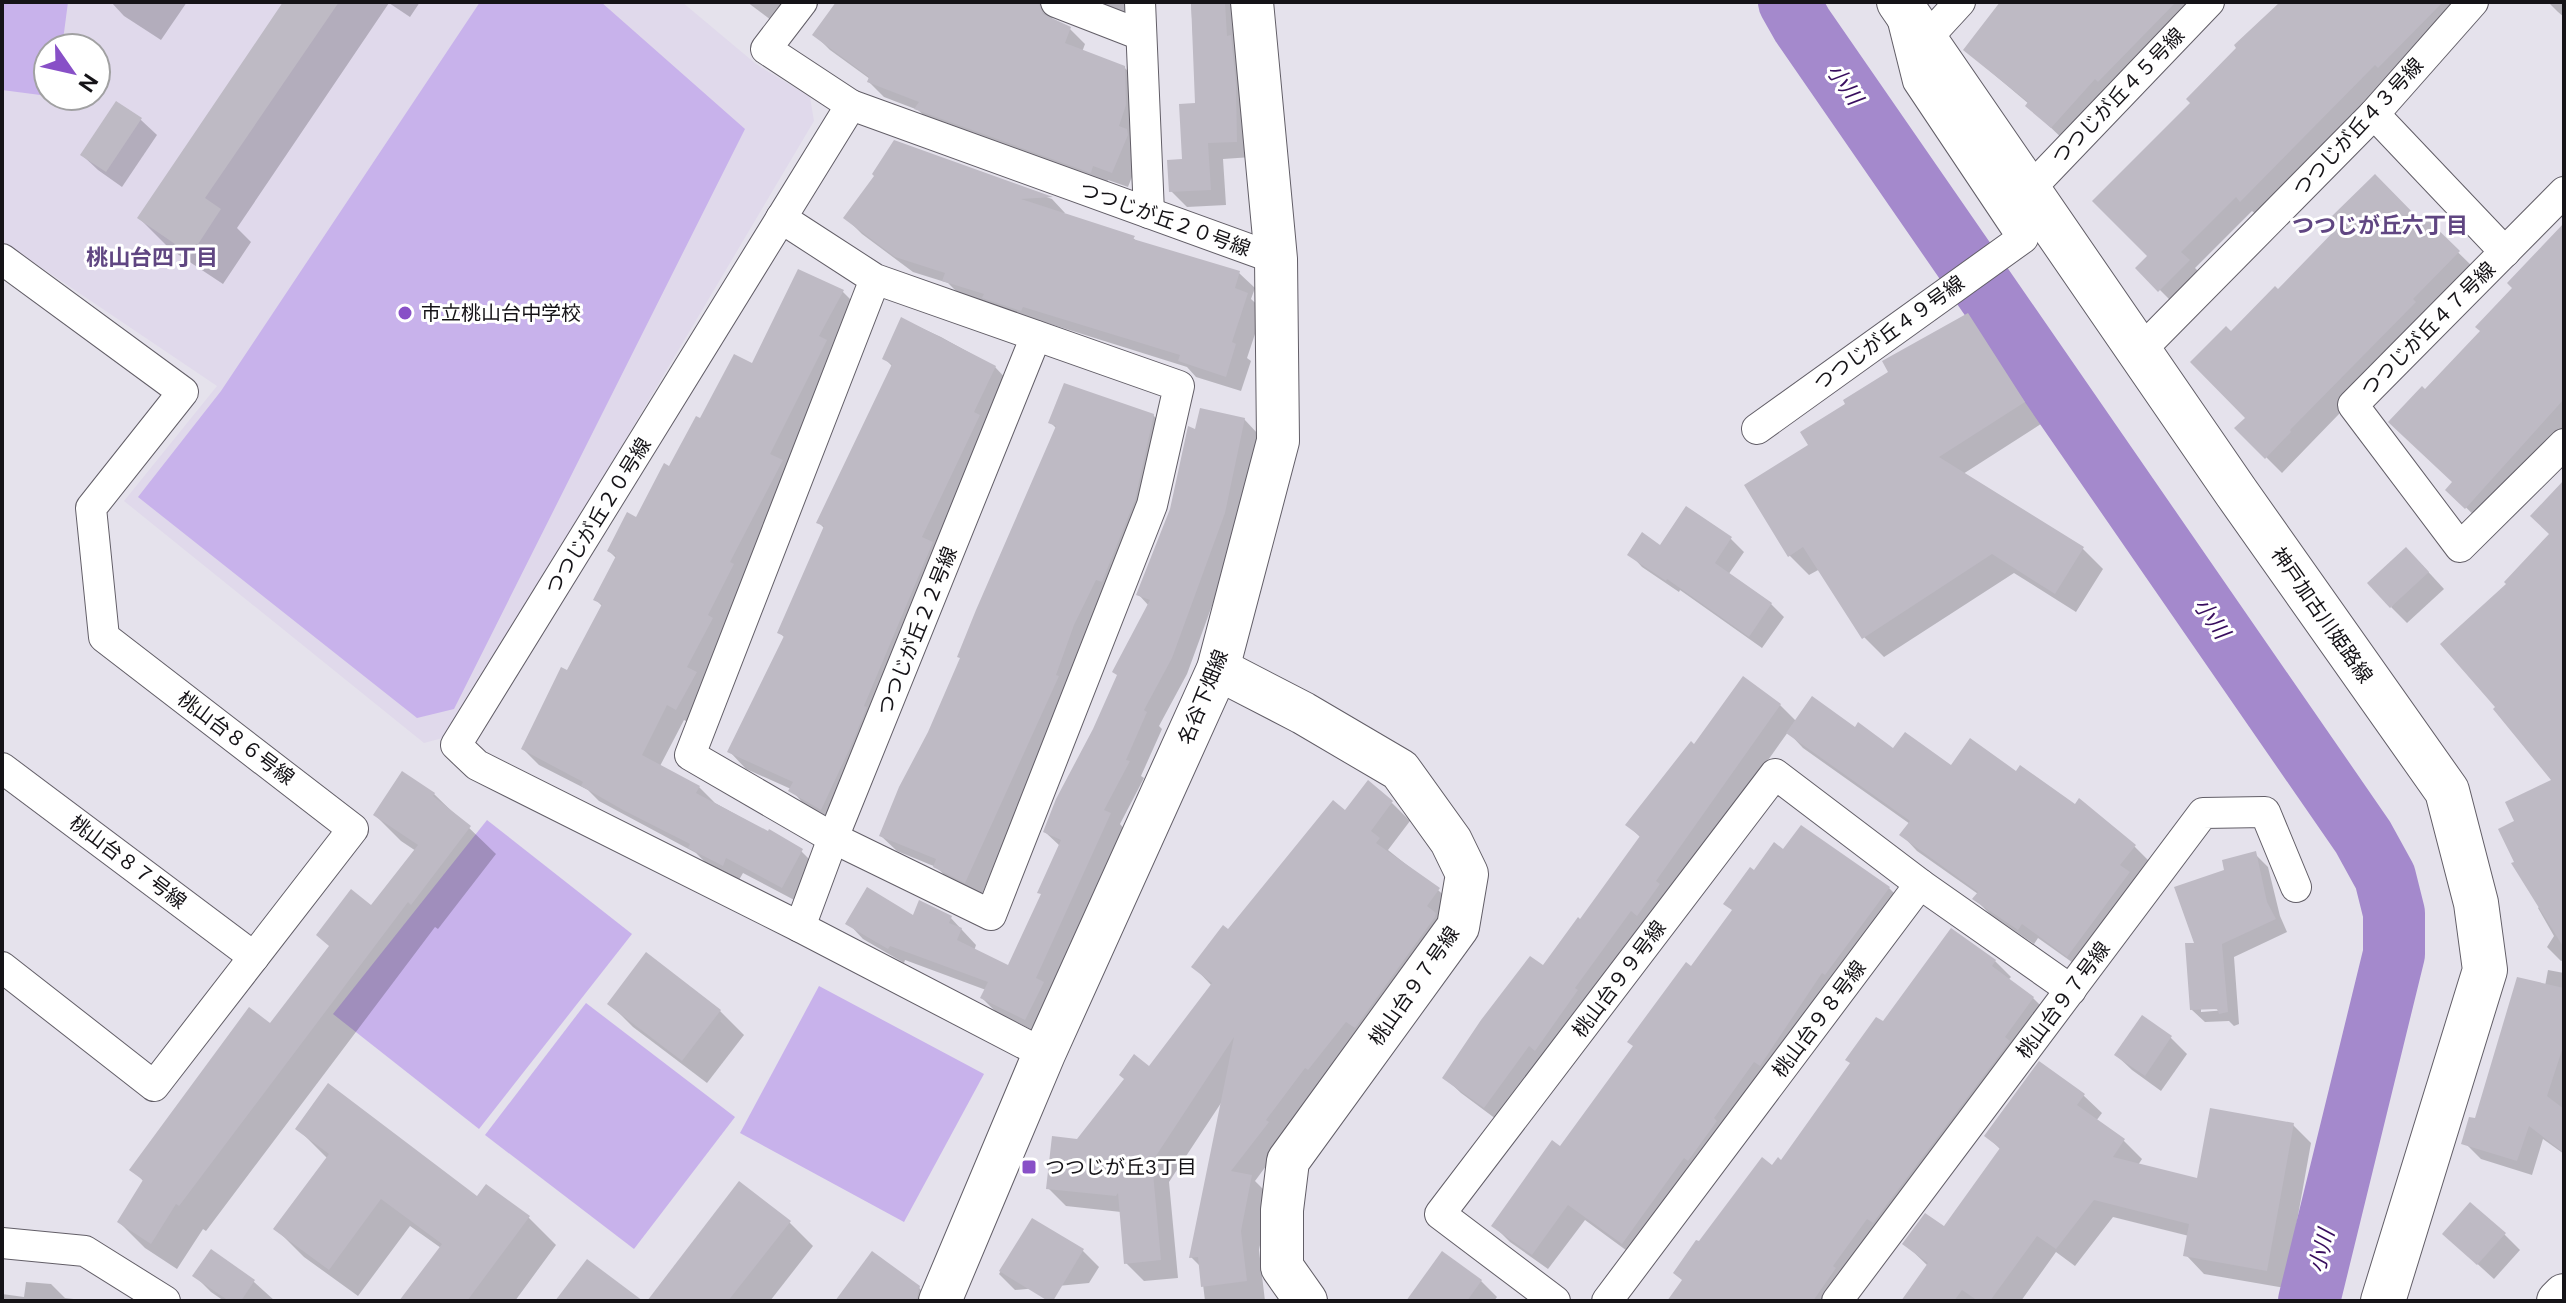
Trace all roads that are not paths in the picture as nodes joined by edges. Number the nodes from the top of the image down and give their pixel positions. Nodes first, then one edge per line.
1 (802, 2) edge
2 (1056, 2) edge
3 (1140, 2) edge
4 (1252, 2) edge
5 (1899, 2) edge
6 (1960, 2) edge
7 (2209, 2) edge
8 (2473, 2) edge
9 (1141, 35) junction
10 (1925, 40) junction
11 (851, 105) junction
12 (2374, 114) junction
13 (2028, 191) junction
14 (2564, 192) edge
15 (1149, 213) junction
16 (781, 218) junction
17 (2505, 252) junction
18 (2, 259) edge
19 (1276, 259) junction
20 (875, 279) junction
21 (1036, 336) junction
22 (2139, 352) junction
23 (1757, 429) dead end
24 (2564, 444) edge
25 (1218, 669) junction
26 (2, 768) edge
27 (833, 838) junction
28 (1920, 884) junction
29 (2296, 887) dead end
30 (800, 927) junction
31 (254, 957) junction
32 (2, 967) edge
33 (2071, 990) junction
34 (1044, 1054) junction
35 (2, 1243) edge
36 (2564, 1295) edge
37 (151, 1297) edge
38 (940, 1301) edge
39 (1306, 1301) edge
40 (1555, 1301) edge
41 (1607, 1301) edge
42 (1837, 1301) edge
43 (2383, 1301) edge
44 (2558, 1301) edge

1 - 11 street
2 - 9 street
3 - 9 street
4 - 19 street, 名谷下畑線
5 - 10 main road, 神戸加古川姫路線
5 - 23 street, つつじが丘４９号線
6 - 10 street
7 - 13 street, つつじが丘４５号線
8 - 12 street, つつじが丘４３号線
9 - 15 street
10 - 13 main road, 神戸加古川姫路線
11 - 15 street, つつじが丘２０号線
11 - 16 street, つつじが丘２０号線
12 - 17 street
12 - 22 street, つつじが丘４３号線
13 - 22 main road, 神戸加古川姫路線
14 - 17 street, つつじが丘４７号線
15 - 19 street, つつじが丘２０号線
16 - 20 street
16 - 30 street, つつじが丘２０号線
17 - 24 street, つつじが丘４７号線
18 - 31 street, 桃山台８６号線
19 - 25 street, 名谷下畑線
20 - 21 street
20 - 27 street
21 - 27 street, つつじが丘２２号線
21 - 27 street
22 - 43 main road, 神戸加古川姫路線
25 - 34 street, 名谷下畑線
25 - 39 street, 桃山台９７号線
26 - 31 street, 桃山台８７号線
27 - 30 street, つつじが丘２２号線
28 - 33 street
28 - 40 street, 桃山台９９号線
28 - 41 street, 桃山台９８号線
29 - 33 street, 桃山台９７号線
30 - 34 street, つつじが丘２０号線
31 - 32 street, 桃山台８６号線
33 - 42 street, 桃山台９７号線
34 - 38 street, 名谷下畑線
35 - 37 street
36 - 44 street

